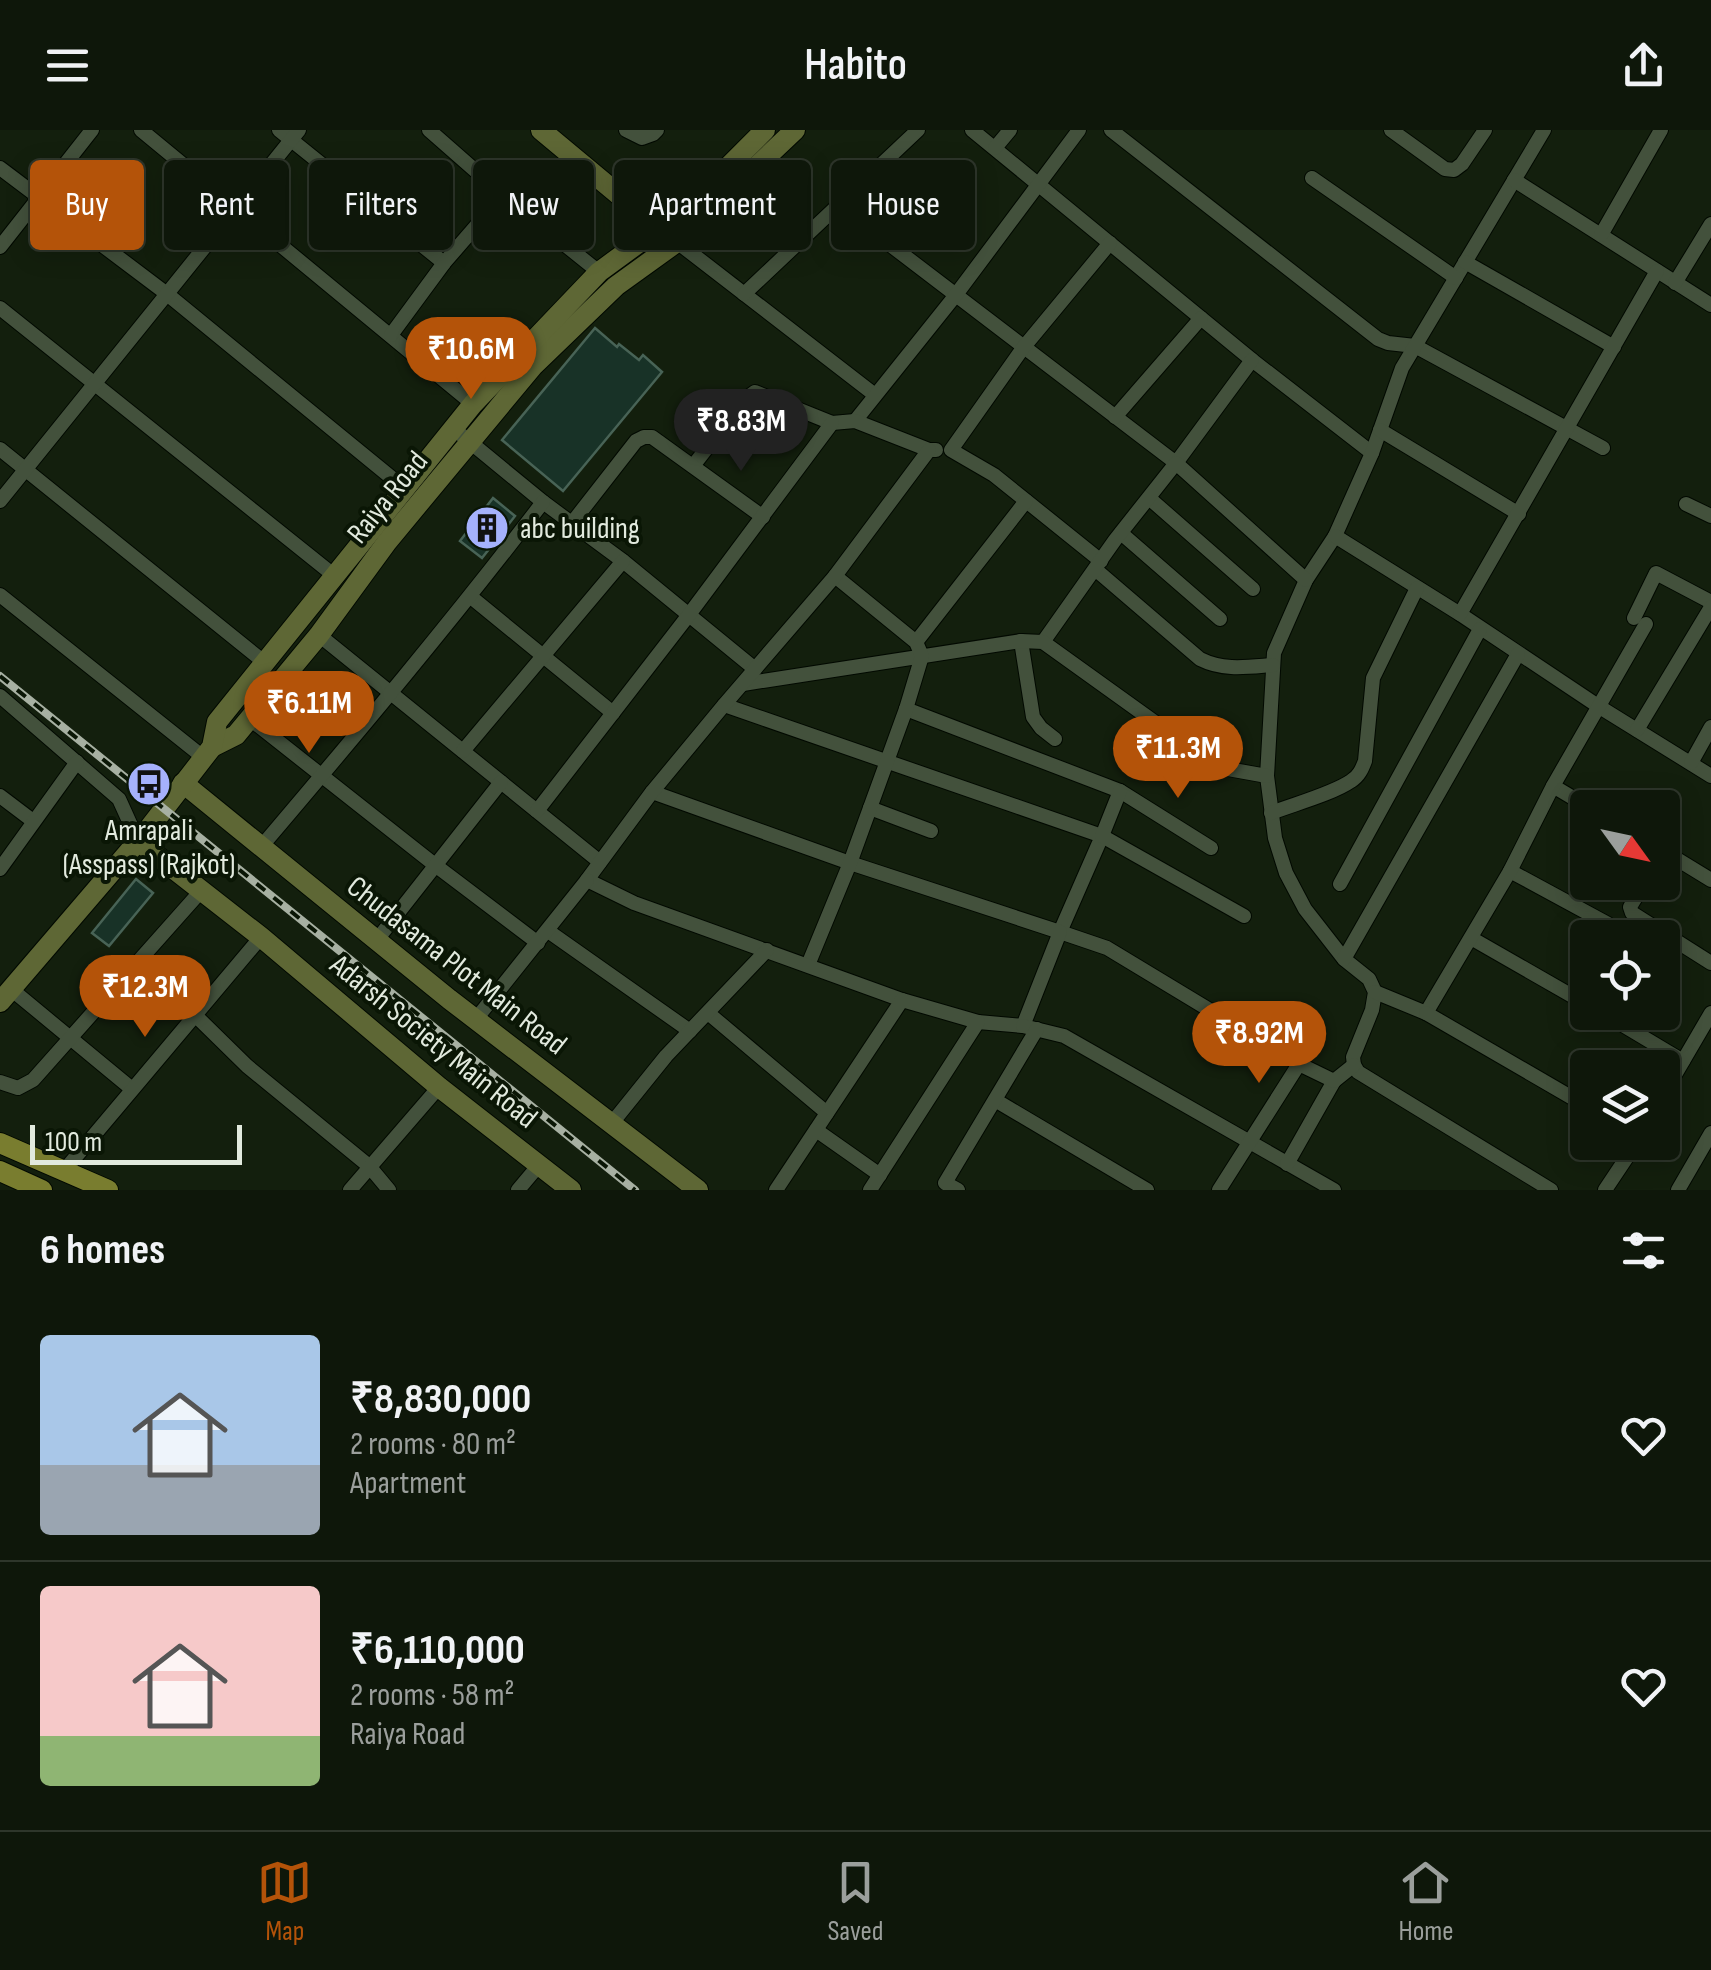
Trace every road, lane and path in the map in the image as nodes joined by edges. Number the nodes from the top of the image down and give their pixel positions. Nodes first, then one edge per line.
1 (92, 130) edge
2 (141, 130) edge
3 (429, 130) edge
4 (541, 130) edge
5 (626, 130) edge
6 (657, 130) edge
7 (766, 130) edge
8 (796, 130) edge
9 (918, 130) edge
10 (972, 130) edge
11 (1010, 130) edge
12 (1078, 130) edge
13 (1111, 130) edge
14 (1390, 130) edge
15 (1486, 130) edge
16 (1661, 130) edge
17 (1539, 132) edge
18 (290, 133) edge
19 (995, 148) junction
20 (68, 160) edge
21 (177, 160) edge
22 (271, 160) edge
23 (735, 160) edge
24 (764, 160) edge
25 (886, 160) edge
26 (0, 168) edge
27 (473, 168) edge
28 (1312, 178) dead end
29 (1514, 180) junction
30 (1038, 182) junction
31 (30, 189) edge
32 (614, 191) edge
33 (30, 208) edge
34 (831, 212) edge
35 (1711, 224) edge
36 (473, 229) edge
37 (1602, 236) junction
38 (1110, 243) junction
39 (0, 246) edge
40 (111, 250) edge
41 (204, 250) edge
42 (286, 250) edge
43 (572, 250) edge
44 (629, 250) edge
45 (666, 250) edge
46 (687, 250) edge
47 (896, 250) edge
48 (1465, 262) junction
49 (444, 263) junction
50 (1657, 271) junction
51 (599, 272) junction
52 (1456, 278) junction
53 (1676, 283) junction
54 (168, 294) junction
55 (744, 294) junction
56 (955, 296) junction
57 (1711, 305) edge
58 (0, 308) edge
59 (1201, 318) junction
60 (391, 334) junction
61 (1415, 346) junction
62 (1614, 347) junction
63 (1023, 348) junction
64 (1252, 360) junction
65 (94, 384) junction
66 (875, 395) junction
67 (473, 404) junction
68 (1116, 417) junction
69 (855, 422) junction
70 (832, 423) junction
71 (1568, 428) junction
72 (1380, 430) junction
73 (461, 435) junction
74 (1603, 448) dead end
75 (0, 450) edge
76 (929, 450) junction
77 (951, 450) junction
78 (1372, 453) junction
79 (1176, 463) junction
80 (693, 466) junction
81 (25, 470) junction
82 (404, 488) junction
83 (1149, 498) junction
84 (0, 501) edge
85 (1026, 501) junction
86 (544, 502) junction
87 (1686, 504) dead end
88 (1519, 514) junction
89 (1711, 516) edge
90 (763, 517) junction
91 (572, 522) junction
92 (1121, 533) junction
93 (1334, 536) junction
94 (623, 561) junction
95 (1098, 565) junction
96 (336, 576) junction
97 (836, 576) junction
98 (1306, 580) junction
99 (1416, 588) junction
100 (1253, 589) dead end
101 (0, 595) edge
102 (471, 597) junction
103 (1711, 604) edge
104 (1460, 614) junction
105 (688, 616) junction
106 (1220, 619) dead end
107 (1480, 629) junction
108 (319, 636) junction
109 (1021, 640) junction
110 (1043, 642) junction
111 (919, 649) junction
112 (1518, 654) junction
113 (544, 656) junction
114 (264, 662) junction
115 (1273, 666) junction
116 (755, 669) junction
117 (743, 684) junction
118 (392, 694) junction
119 (0, 696) edge
120 (724, 705) junction
121 (1598, 706) junction
122 (906, 710) junction
123 (613, 713) junction
124 (250, 719) junction
125 (1711, 727) edge
126 (1637, 730) junction
127 (1055, 739) dead end
128 (463, 751) junction
129 (207, 752) junction
130 (77, 762) junction
131 (887, 762) junction
132 (1691, 762) junction
133 (322, 776) junction
134 (1267, 776) junction
135 (1711, 776) edge
136 (501, 782) junction
137 (183, 783) junction
138 (1553, 786) junction
139 (1120, 791) junction
140 (652, 792) junction
141 (0, 796) edge
142 (1570, 796) edge
143 (870, 808) junction
144 (537, 811) junction
145 (1272, 813) junction
146 (33, 822) junction
147 (931, 831) dead end
148 (1102, 836) junction
149 (138, 841) junction
150 (260, 847) junction
151 (1212, 848) dead end
152 (1680, 861) edge
153 (600, 862) junction
154 (850, 863) junction
155 (434, 865) junction
156 (0, 869) edge
157 (1510, 871) junction
158 (587, 880) junction
159 (1711, 880) edge
160 (1340, 884) dead end
161 (201, 891) junction
162 (1634, 900) edge
163 (1244, 916) dead end
164 (1601, 920) edge
165 (1060, 932) junction
166 (260, 937) junction
167 (543, 937) junction
168 (1471, 938) junction
169 (376, 941) junction
170 (767, 950) junction
171 (1344, 958) junction
172 (1711, 963) edge
173 (136, 965) junction
174 (808, 965) junction
175 (1375, 992) junction
176 (1570, 994) edge
177 (6, 996) edge
178 (902, 1000) junction
179 (708, 1012) junction
180 (1711, 1013) edge
181 (1426, 1014) junction
182 (194, 1015) junction
183 (476, 1020) junction
184 (978, 1022) junction
185 (1030, 1028) junction
186 (1631, 1030) edge
187 (690, 1031) junction
188 (71, 1037) junction
189 (1683, 1061) junction
190 (1299, 1064) junction
191 (1354, 1065) junction
192 (1680, 1066) edge
193 (1334, 1081) junction
194 (0, 1082) edge
195 (439, 1088) junction
196 (132, 1089) junction
197 (1570, 1097) edge
198 (995, 1100) junction
199 (827, 1113) junction
200 (612, 1123) junction
201 (816, 1130) junction
202 (1711, 1132) edge
203 (1249, 1142) junction
204 (0, 1143) edge
205 (1625, 1160) edge
206 (1287, 1164) junction
207 (539, 1165) junction
208 (369, 1166) junction
209 (0, 1170) edge
210 (63, 1172) junction
211 (880, 1175) junction
212 (42, 1190) edge
213 (108, 1190) edge
214 (350, 1190) edge
215 (389, 1190) edge
216 (518, 1190) edge
217 (571, 1190) edge
218 (698, 1190) edge
219 (776, 1190) edge
220 (870, 1190) edge
221 (958, 1190) edge
222 (1147, 1190) edge
223 (1219, 1190) edge
224 (1334, 1190) edge
225 (1552, 1190) edge
226 (1604, 1190) edge
227 (1678, 1190) edge

1 - 20 street
2 - 21 street
3 - 27 street
4 - 32 street
5 - 6 street
7 - 23 street, Raiya Road
8 - 24 street, Raiya Road
9 - 25 street
10 - 19 street
11 - 19 street
12 - 30 street
13 - 61 street
14 - 15 street
16 - 37 street
17 - 29 street
18 - 22 street
18 - 49 street
19 - 30 street
26 - 31 street
28 - 52 street
29 - 37 street
29 - 48 street
30 - 38 street
30 - 56 street
33 - 39 street
34 - 55 street
35 - 53 street
36 - 49 street
37 - 50 street
38 - 59 street
38 - 63 street
40 - 54 street
41 - 54 street
42 - 60 street
43 - 51 street
44 - 51 street, Raiya Road
45 - 73 street, Raiya Road
46 - 55 street
47 - 56 street
48 - 52 street
48 - 62 street
49 - 60 street
50 - 53 street
50 - 62 street
51 - 67 street, Raiya Road
52 - 61 street
53 - 57 street
54 - 65 street
54 - 82 street
55 - 66 street
56 - 63 street
56 - 66 street
58 - 65 street
59 - 64 street
59 - 68 street
60 - 67 street
61 - 71 street
61 - 72 street
62 - 71 street
63 - 68 street
63 - 77 street
64 - 78 street
64 - 79 street
65 - 81 street
65 - 96 street
66 - 69 street
67 - 73 street, Raiya Road
68 - 79 street
69 - 70 street
69 - 76 street
70 - 80 street
70 - 90 street
71 - 74 street
71 - 88 street
72 - 78 street
72 - 88 street
73 - 82 street, Raiya Road
73 - 86 street
73 - 108 street, Raiya Road
75 - 81 street
76 - 77 street
76 - 97 street
77 - 85 street
78 - 93 street
79 - 83 street
79 - 98 street
80 - 90 street
80 - 91 street
81 - 84 street
81 - 114 street
82 - 96 street, Raiya Road
83 - 92 street
83 - 100 street
85 - 95 street
85 - 111 street
86 - 91 street
86 - 102 street
87 - 89 street
88 - 104 street
90 - 105 street
91 - 94 street
92 - 95 street
92 - 106 street
93 - 98 street
93 - 99 street
94 - 105 street
94 - 113 street
95 - 110 street
95 - 115 street
96 - 114 street, Raiya Road
97 - 111 street
97 - 116 street
98 - 115 street
99 - 104 street
99 - 145 street
101 - 129 street
102 - 113 street
102 - 118 street
103 - 121 street
103 - 126 street
104 - 107 street
105 - 116 street
105 - 123 street
107 - 112 street
107 - 160 street
108 - 118 street
108 - 124 street, Raiya Road
109 - 110 street
109 - 111 street
109 - 127 street
110 - 134 street
111 - 117 street
111 - 122 street
112 - 121 street
112 - 171 street
113 - 123 street
113 - 128 street
114 - 129 street, Raiya Road
115 - 134 street
116 - 117 street
117 - 120 street
118 - 128 street
118 - 133 street
119 - 130 street
120 - 131 street
120 - 140 street
121 - 126 street
121 - 138 street
122 - 131 street
122 - 139 street
123 - 144 street
124 - 129 street, Raiya Road
124 - 133 street
125 - 132 street
126 - 132 street
128 - 136 street
129 - 137 street, Raiya Road
130 - 146 street
130 - 149 street
131 - 143 street
131 - 148 street
132 - 135 street
133 - 150 street
133 - 155 street
134 - 145 street
136 - 144 street
136 - 155 street
137 - 149 street, Raiya Road
137 - 150 street, Chudasama Plot Main Road
138 - 142 street
138 - 157 street
139 - 148 street
139 - 151 street
140 - 153 street
140 - 154 street
141 - 146 street
143 - 147 street
143 - 154 street
144 - 153 street
145 - 171 street
146 - 156 street
148 - 163 street
148 - 165 street
149 - 161 street, Adarsh Society Main Road
149 - 177 street, Raiya Road
150 - 169 street, Chudasama Plot Main Road
152 - 159 street
153 - 158 street
154 - 165 street
154 - 174 street
155 - 167 street
155 - 169 street
157 - 164 street
157 - 168 street
158 - 167 street
158 - 170 street
161 - 166 street, Adarsh Society Main Road
161 - 173 street
162 - 172 street
165 - 185 street
165 - 190 street
166 - 182 street
166 - 195 street, Adarsh Society Main Road
167 - 183 street
167 - 187 street
168 - 176 street
168 - 181 street
169 - 183 street, Chudasama Plot Main Road
170 - 174 street
170 - 179 street
171 - 175 street
173 - 182 street
173 - 188 street
174 - 178 street
175 - 181 street
175 - 191 street
177 - 188 street
178 - 184 street
178 - 199 street
179 - 187 street
179 - 199 street
180 - 189 street
181 - 197 street
182 - 196 street
182 - 208 street
183 - 200 street, Chudasama Plot Main Road
184 - 185 street
184 - 211 street
185 - 198 street
185 - 203 street
186 - 189 street
187 - 200 street
188 - 194 street
188 - 196 street
189 - 192 street
190 - 193 street
190 - 203 street
191 - 193 street
191 - 225 street
193 - 206 street
195 - 207 street, Adarsh Society Main Road
195 - 208 street
196 - 210 street
198 - 221 street
198 - 222 street
199 - 201 street
200 - 218 street, Chudasama Plot Main Road
201 - 211 street
201 - 219 street
202 - 227 street
203 - 206 street
203 - 223 street
204 - 210 main road
205 - 226 street
206 - 224 street
207 - 216 street
207 - 217 street, Adarsh Society Main Road
208 - 214 street
208 - 215 street
209 - 212 main road
210 - 213 main road
211 - 220 street

